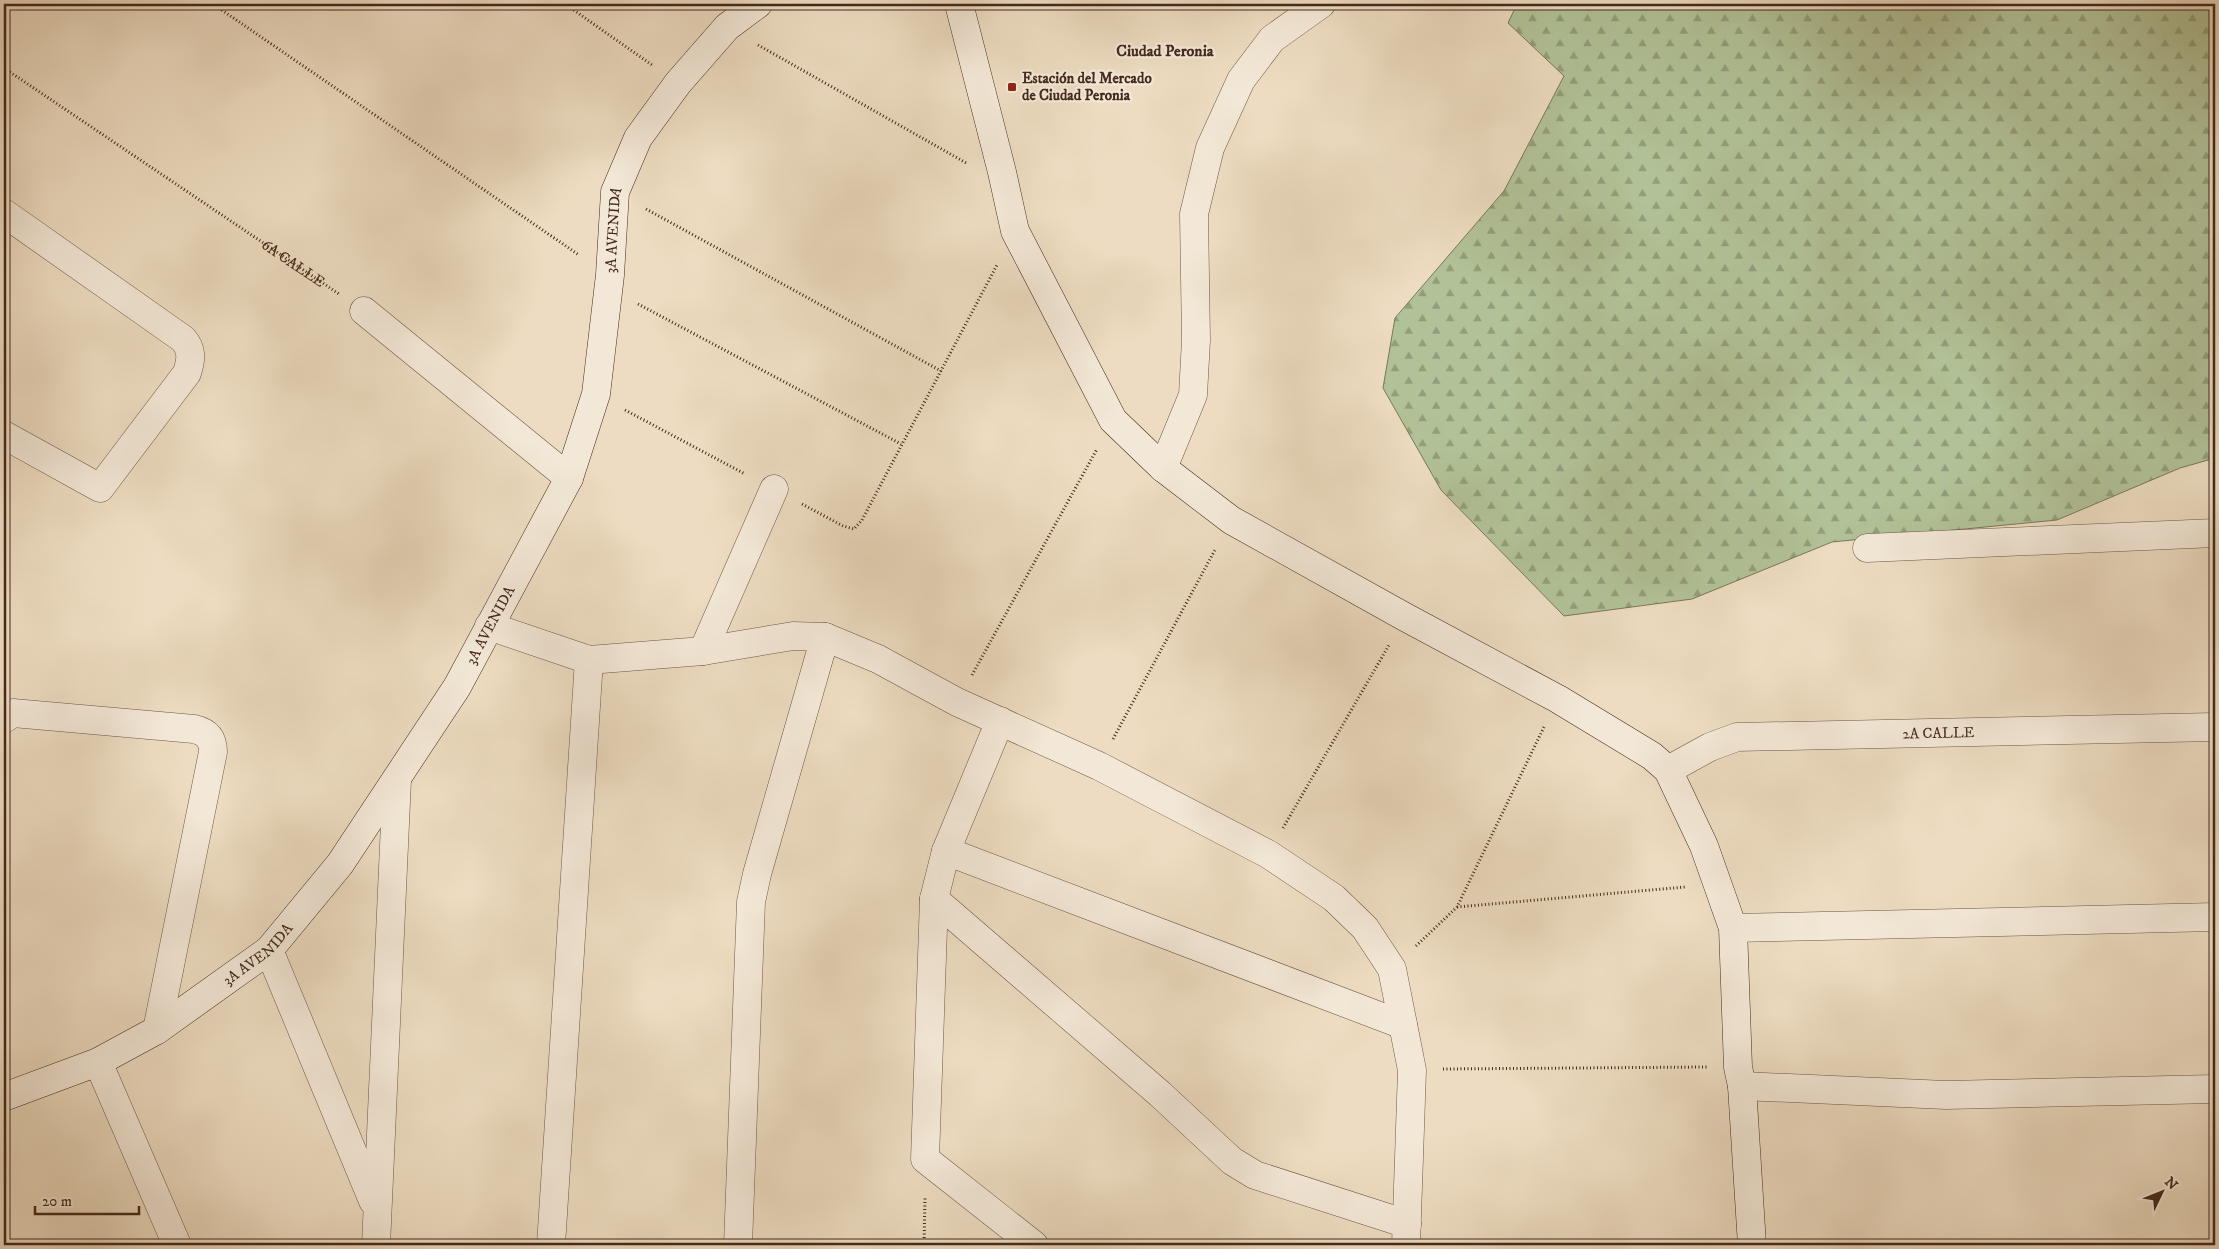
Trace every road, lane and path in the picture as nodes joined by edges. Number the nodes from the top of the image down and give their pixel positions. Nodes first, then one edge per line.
1 (213, 4) edge
2 (564, 4) edge
3 (758, 4) edge
4 (960, 4) edge
5 (1321, 4) edge
6 (727, 27) junction
7 (4, 68) edge
8 (678, 83) junction
9 (1005, 186) junction
10 (615, 192) junction
11 (4, 213) edge
12 (1015, 231) junction
13 (609, 282) junction
14 (364, 311) joint
15 (941, 371) junction
16 (596, 394) junction
17 (1113, 420) junction
18 (4, 435) edge
19 (901, 444) junction
20 (1163, 468) junction
21 (569, 478) junction
22 (774, 489) junction
23 (1231, 520) junction
24 (2215, 533) edge
25 (1867, 548) dead end
26 (1405, 617) junction
27 (489, 626) junction
28 (825, 637) junction
29 (703, 651) junction
30 (588, 660) junction
31 (1558, 698) junction
32 (957, 702) junction
33 (4, 718) edge
34 (1000, 721) junction
35 (2215, 727) edge
36 (1099, 766) junction
37 (1668, 770) junction
38 (397, 779) junction
39 (946, 851) junction
40 (1268, 854) junction
41 (1662, 888) dead end
42 (934, 899) junction
43 (1457, 907) junction
44 (2215, 917) edge
45 (1733, 928) junction
46 (269, 950) junction
47 (1392, 968) junction
48 (1403, 1025) junction
49 (157, 1030) junction
50 (98, 1062) junction
51 (1412, 1070) junction
52 (1740, 1076) junction
53 (2215, 1089) edge
54 (4, 1097) edge
55 (377, 1209) junction
56 (1407, 1234) edge
57 (177, 1245) edge
58 (376, 1245) edge
59 (551, 1245) edge
60 (738, 1245) edge
61 (1034, 1245) edge
62 (1752, 1245) edge

1 - 13 path
2 - 8 path
3 - 6 street, 3A AVENIDA
4 - 9 street
5 - 20 street
6 - 8 street, 3A AVENIDA
6 - 9 path
7 - 14 path, 6A CALLE
8 - 10 street, 3A AVENIDA
9 - 12 street
10 - 13 street, 3A AVENIDA
10 - 15 path
11 - 18 street
12 - 15 path
12 - 17 street
13 - 16 street, 3A AVENIDA
13 - 19 path
14 - 21 street
15 - 19 path
16 - 21 street, 3A AVENIDA
16 - 22 path
17 - 20 street
17 - 32 path
19 - 22 path
20 - 23 street
21 - 27 street, 3A AVENIDA
22 - 29 street
23 - 26 street
23 - 36 path
24 - 25 street
26 - 31 street
26 - 40 path
27 - 30 street
27 - 38 street, 3A AVENIDA
28 - 29 street
28 - 32 street
28 - 60 street
29 - 30 street
30 - 59 street
31 - 37 street
31 - 43 path
32 - 34 street
33 - 49 street
34 - 36 street
34 - 39 street
35 - 37 street, 2A CALLE
36 - 40 street
37 - 45 street
38 - 46 street, 3A AVENIDA
38 - 55 street
39 - 42 street
39 - 48 street
40 - 47 street
41 - 43 path
42 - 56 street
42 - 61 street
43 - 47 path
44 - 45 street
45 - 52 street
46 - 49 street, 3A AVENIDA
46 - 55 street
47 - 48 street
48 - 51 street
49 - 50 street, 3A AVENIDA
50 - 54 street, 3A AVENIDA
50 - 57 street
51 - 52 path
51 - 56 street
52 - 53 street
52 - 62 street
55 - 58 street

